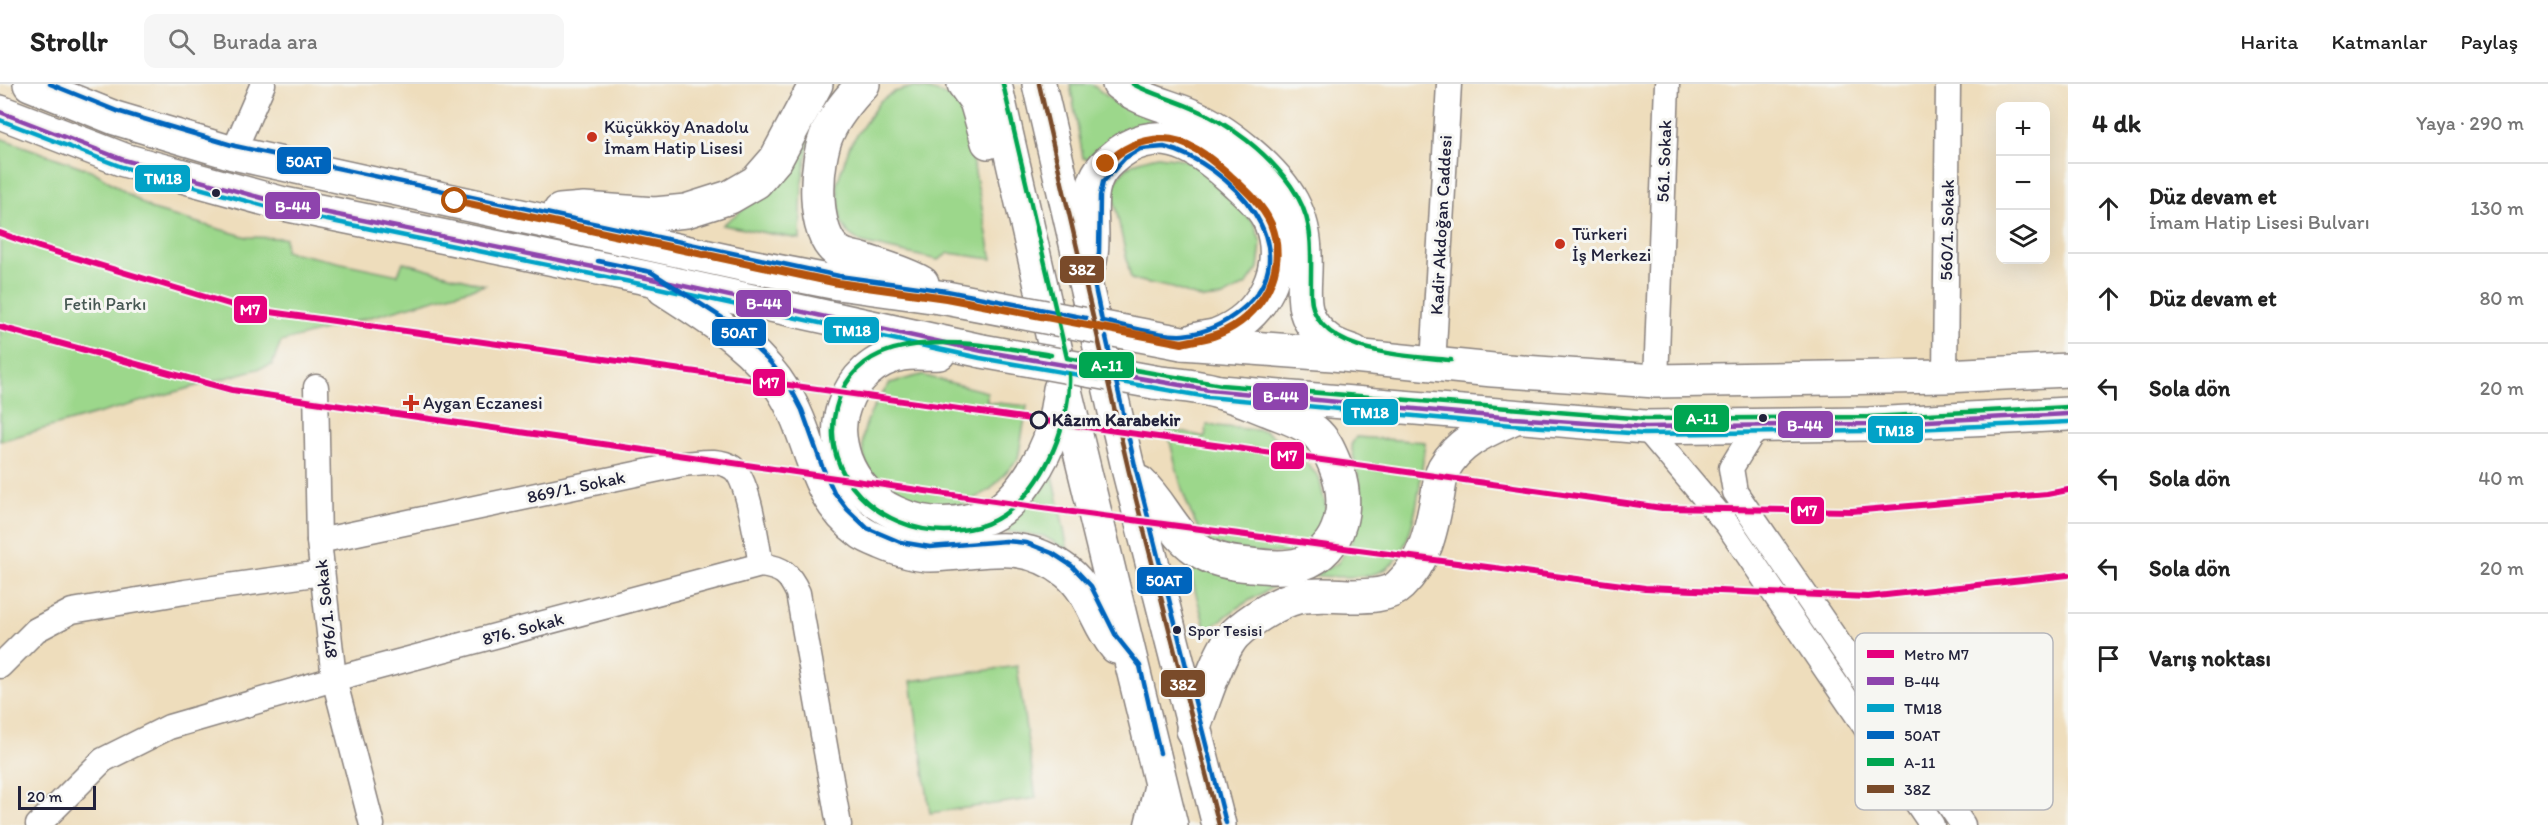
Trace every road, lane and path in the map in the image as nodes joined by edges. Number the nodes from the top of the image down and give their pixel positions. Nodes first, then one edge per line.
1 (30, 84) edge
2 (263, 84) edge
3 (816, 84) edge
4 (863, 84) edge
5 (964, 84) edge
6 (995, 84) edge
7 (1040, 84) edge
8 (1119, 84) edge
9 (1449, 84) edge
10 (1667, 84) edge
11 (1948, 84) edge
12 (0, 112) edge
13 (233, 153) junction
14 (521, 215) junction
15 (1032, 244) junction
16 (647, 278) junction
17 (1086, 283) junction
18 (946, 298) junction
19 (1182, 343) junction
20 (982, 351) junction
21 (1369, 358) junction
22 (1433, 365) junction
23 (2068, 370) edge
24 (1945, 376) junction
25 (1062, 378) junction
26 (1656, 381) junction
27 (316, 387) dead end
28 (1220, 392) junction
29 (2068, 414) edge
30 (1514, 418) junction
31 (1762, 426) junction
32 (1645, 427) junction
33 (1128, 472) junction
34 (319, 541) junction
35 (761, 565) junction
36 (322, 573) junction
37 (0, 666) edge
38 (1855, 666) edge
39 (1132, 669) junction
40 (334, 679) junction
41 (1855, 712) edge
42 (1193, 730) junction
43 (1160, 784) junction
44 (1922, 810) edge
45 (1954, 810) edge
46 (38, 825) edge
47 (372, 825) edge
48 (839, 825) edge
49 (1150, 825) edge
50 (1171, 825) edge
51 (1219, 825) edge
52 (1932, 825) edge
53 (1964, 825) edge

1 - 13 main road
2 - 13 street
3 - 14 main road
4 - 18 main road
5 - 15 main road
6 - 15 main road
7 - 17 main road
8 - 21 main road
9 - 22 street, Kadir Akdoğan Caddesi
10 - 26 street, 561. Sokak
11 - 24 street, 560/1. Sokak
12 - 16 main road
13 - 14 main road
14 - 18 main road
15 - 25 main road
16 - 20 main road
16 - 39 main road
17 - 19 main road
17 - 33 main road
18 - 19 main road, bridge
19 - 21 main road
20 - 25 main road
20 - 28 main road, bridge
21 - 22 main road
22 - 26 main road
23 - 24 main road
24 - 26 main road
25 - 39 main road
27 - 34 street, 876/1. Sokak
28 - 30 main road
28 - 33 main road
29 - 31 main road
30 - 32 main road
30 - 42 main road
31 - 32 main road
31 - 38 street
32 - 41 street
33 - 42 main road
34 - 35 street, 869/1. Sokak
34 - 36 street, 876/1. Sokak
35 - 40 street, 876. Sokak
35 - 48 street
36 - 37 street
36 - 40 street, 876/1. Sokak
39 - 43 main road
40 - 46 street, 876. Sokak
40 - 47 street, 876/1. Sokak
42 - 51 main road
43 - 49 street
43 - 50 main road
44 - 52 street
45 - 53 street

